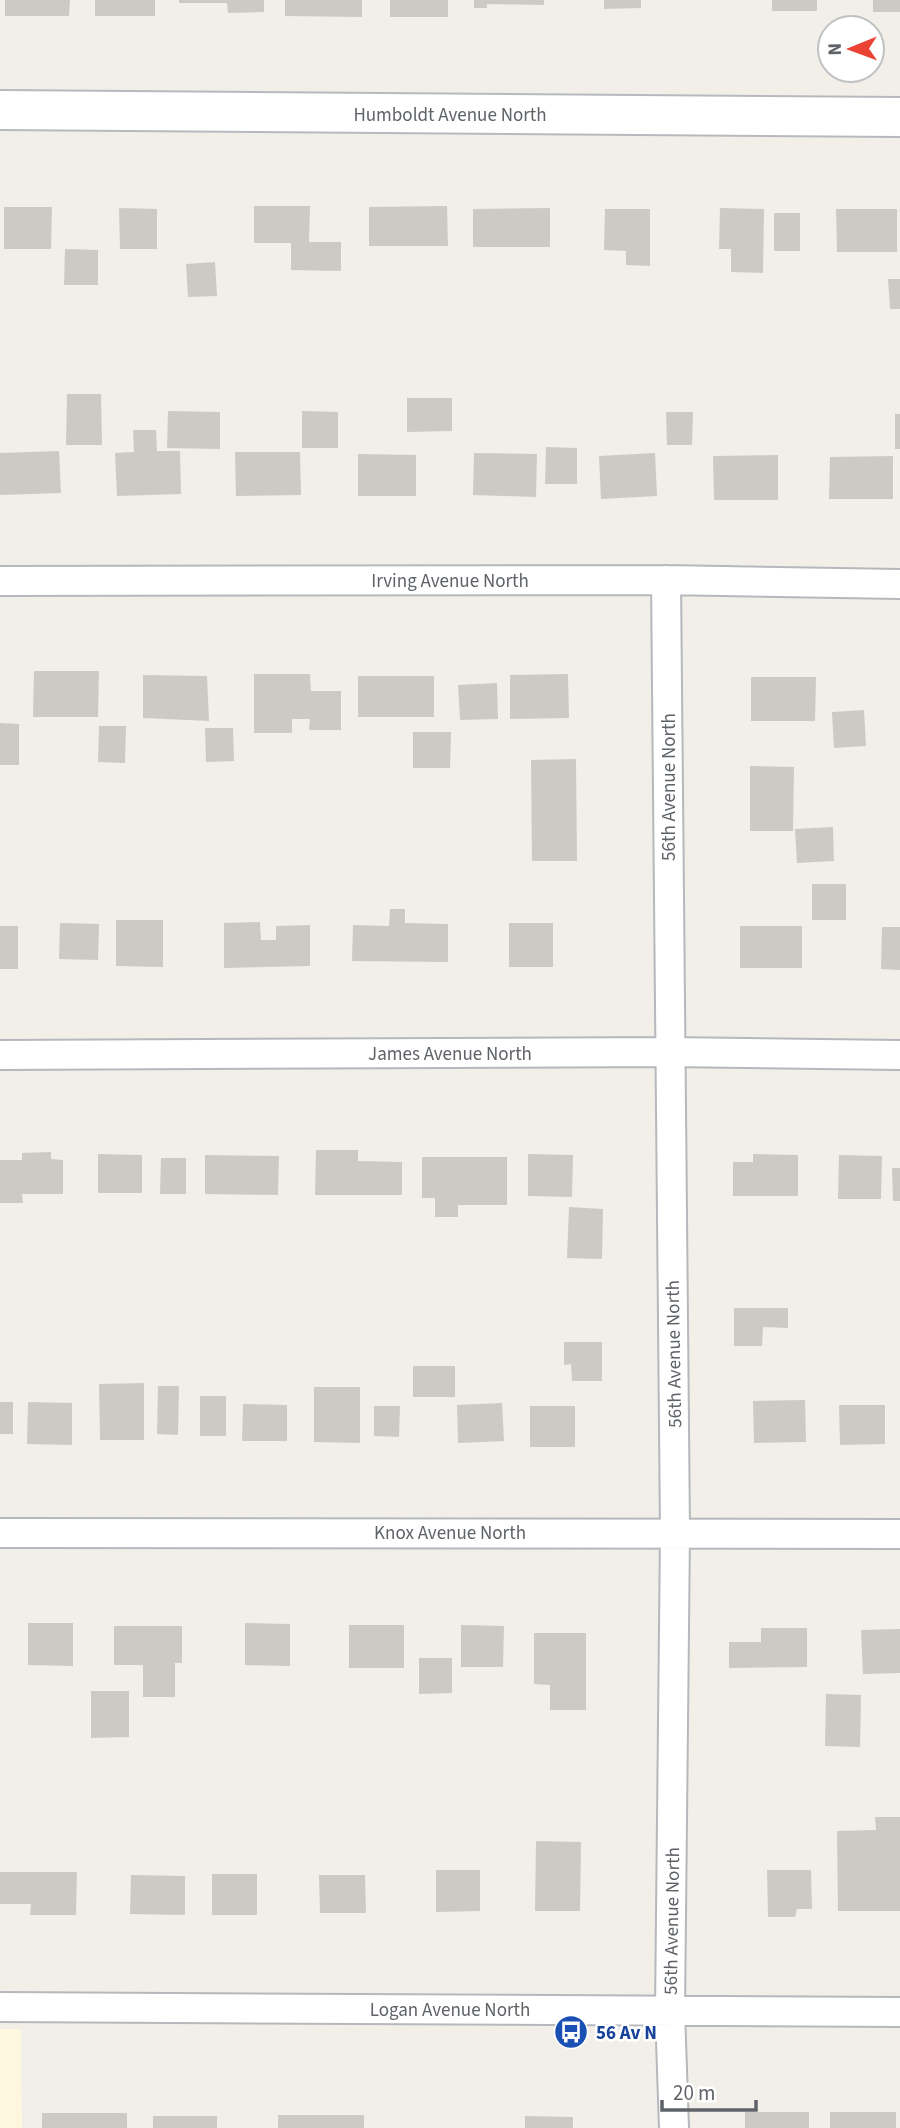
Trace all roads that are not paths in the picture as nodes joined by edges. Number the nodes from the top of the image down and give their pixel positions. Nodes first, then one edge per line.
1 (0, 110) edge
2 (900, 117) edge
3 (666, 580) junction
4 (0, 581) edge
5 (900, 584) edge
6 (670, 1052) junction
7 (0, 1055) edge
8 (900, 1055) edge
9 (675, 1532) junction
10 (0, 1533) edge
11 (900, 1534) edge
12 (0, 2007) edge
13 (670, 2011) junction
14 (900, 2012) edge
15 (674, 2128) edge

1 - 2 street, Humboldt Avenue North
3 - 4 street, Irving Avenue North
3 - 5 street, Irving Avenue North
3 - 6 street, 56th Avenue North
6 - 7 street, James Avenue North
6 - 8 street, James Avenue North
6 - 9 street, 56th Avenue North
9 - 10 street, Knox Avenue North
9 - 11 street, Knox Avenue North
9 - 13 street, 56th Avenue North
12 - 13 street, Logan Avenue North
13 - 14 street, Logan Avenue North
13 - 15 street, 56th Avenue North

